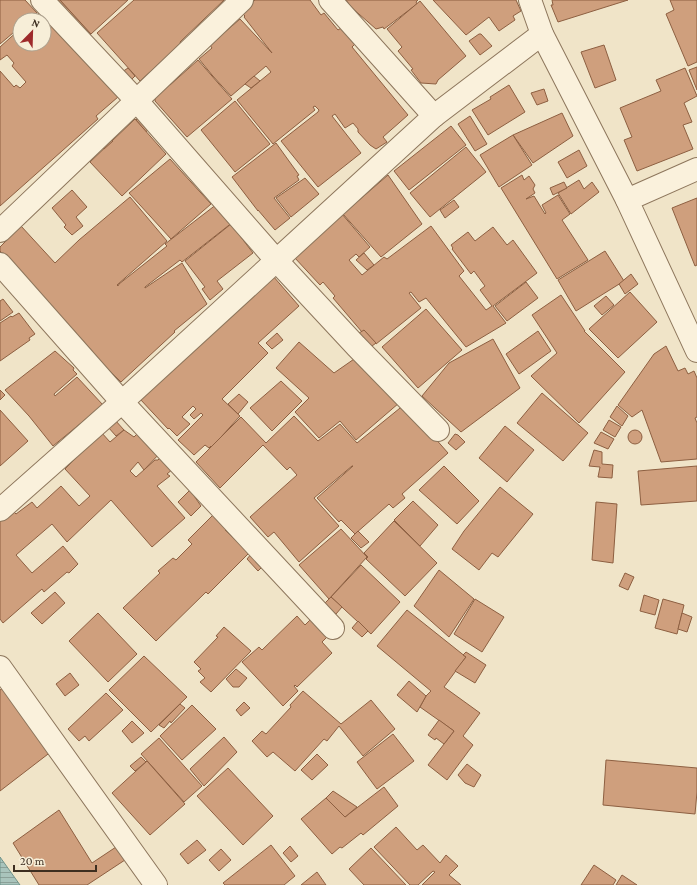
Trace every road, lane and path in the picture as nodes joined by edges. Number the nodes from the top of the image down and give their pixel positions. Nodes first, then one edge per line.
1 (42, 0) edge
2 (242, 0) edge
3 (330, 0) edge
4 (530, 0) edge
5 (542, 34) junction
6 (136, 100) junction
7 (434, 116) junction
8 (697, 168) edge
9 (627, 200) junction
10 (0, 231) edge
11 (276, 260) junction
12 (0, 264) edge
13 (697, 351) edge
14 (122, 402) junction
15 (438, 430) dead end
16 (0, 510) edge
17 (333, 628) dead end
18 (0, 667) edge
19 (156, 885) edge

1 - 6 street
2 - 6 street
3 - 7 street
4 - 5 street
5 - 7 street
5 - 9 street
6 - 10 street
6 - 11 street
7 - 11 street
8 - 9 street
9 - 13 street
11 - 14 street
11 - 15 street
12 - 14 street
14 - 16 street
14 - 17 street
18 - 19 street

